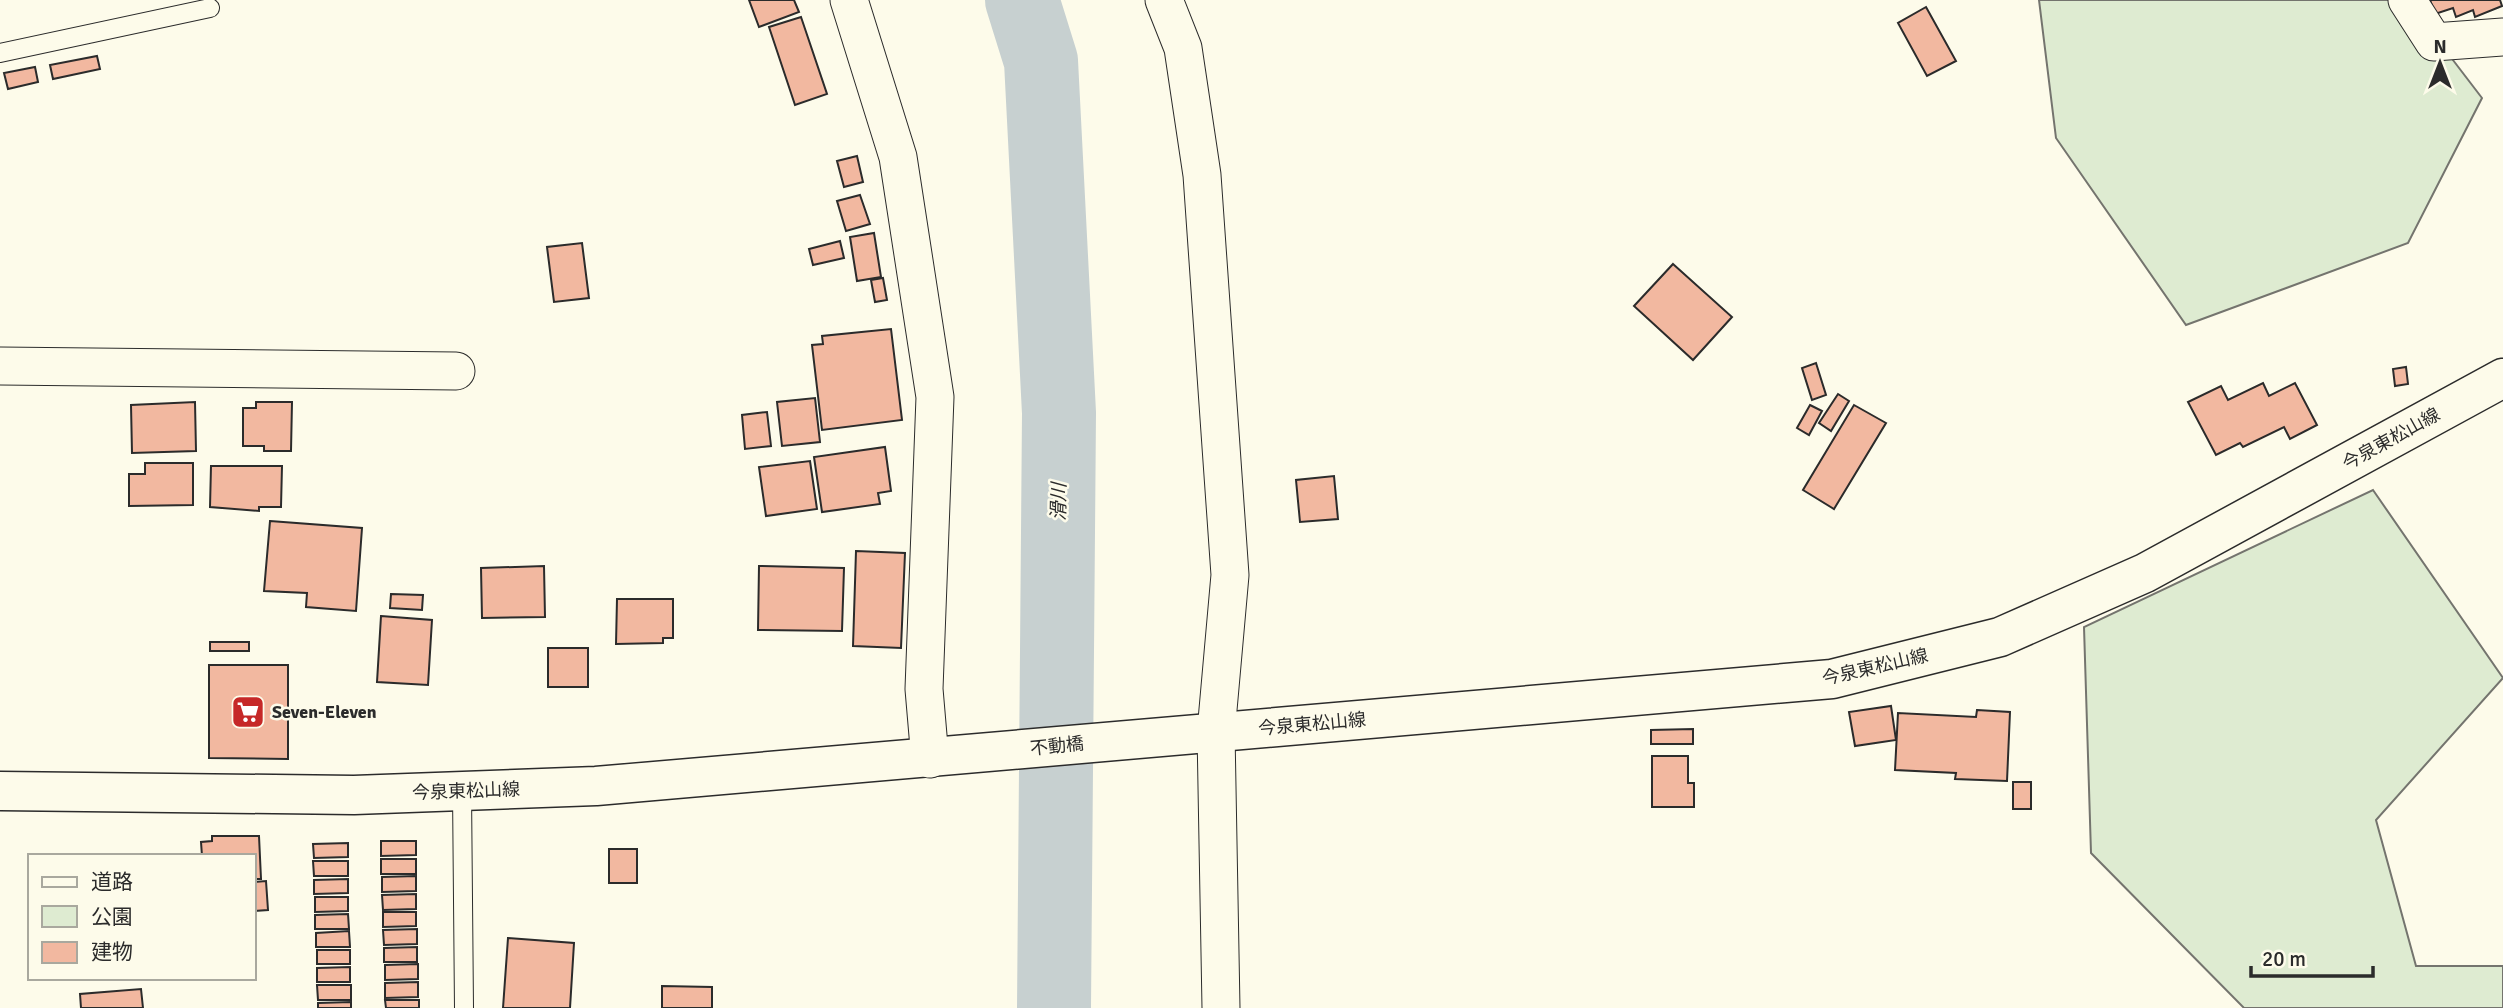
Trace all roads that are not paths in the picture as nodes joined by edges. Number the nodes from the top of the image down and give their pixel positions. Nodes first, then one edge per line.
1 (849, 0) edge
2 (1164, 0) edge
3 (2407, 0) edge
4 (211, 8) dead end
5 (2503, 37) edge
6 (0, 54) edge
7 (0, 366) edge
8 (456, 371) dead end
9 (2503, 378) edge
10 (1200, 733) junction
11 (930, 759) junction
12 (0, 791) edge
13 (462, 791) junction
14 (464, 1008) edge
15 (1221, 1008) edge

1 - 11 street
2 - 10 street
3 - 5 street
4 - 6 lane
7 - 8 street
9 - 10 main road, 今泉東松山線
10 - 11 main road, 不動橋
10 - 15 street
11 - 13 main road, 今泉東松山線
12 - 13 main road, 今泉東松山線
13 - 14 lane

